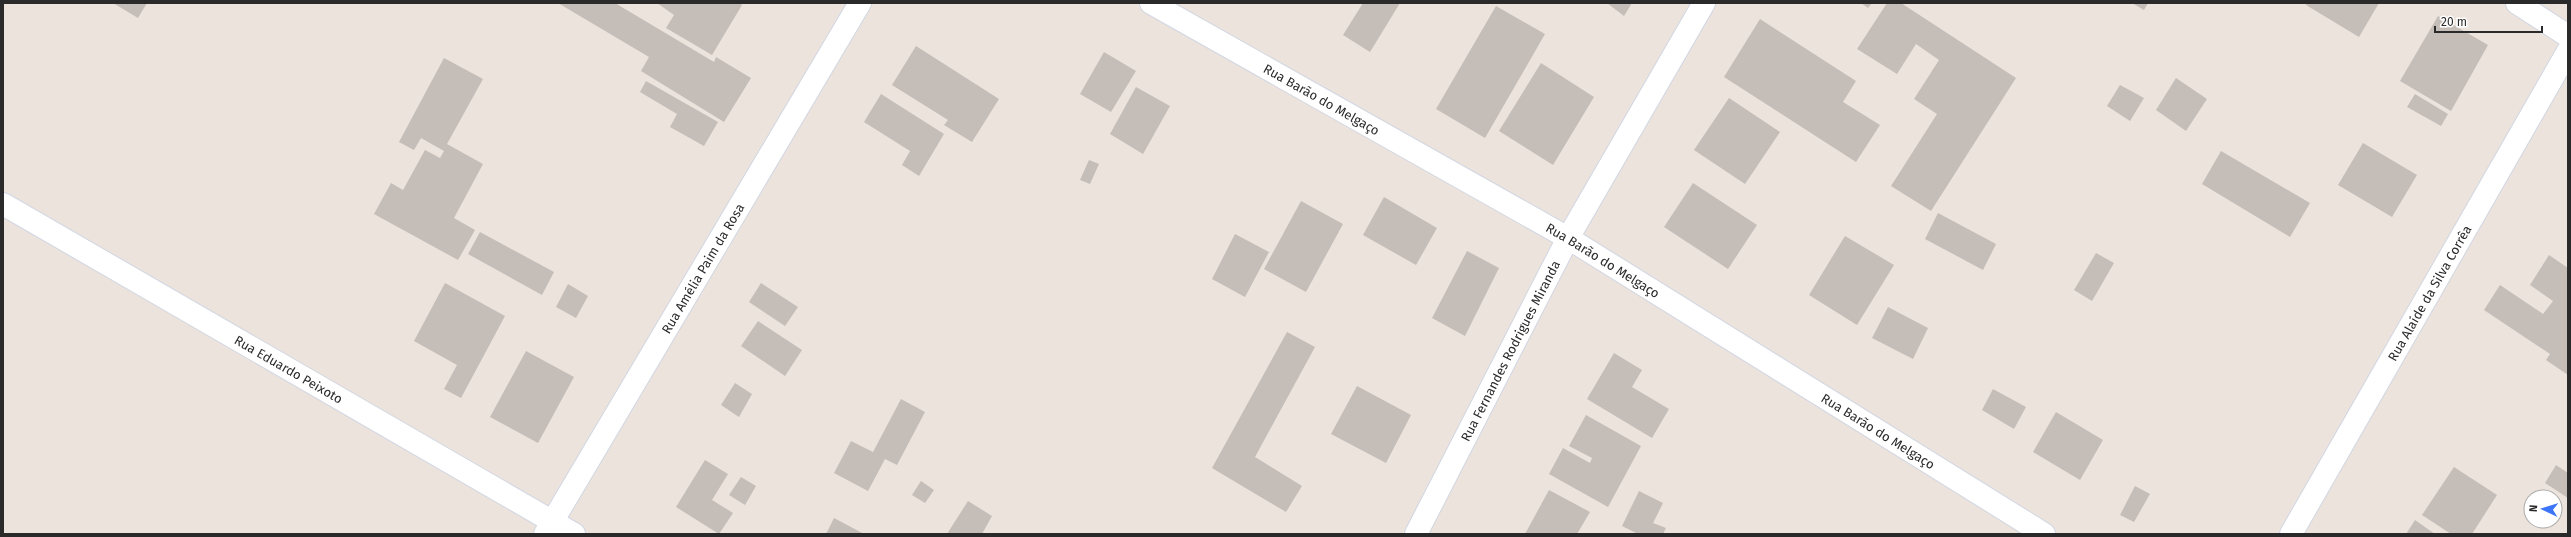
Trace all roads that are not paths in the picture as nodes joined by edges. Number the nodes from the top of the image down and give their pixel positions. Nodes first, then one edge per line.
1 (860, 3) edge
2 (1151, 3) edge
3 (1704, 3) edge
4 (2517, 3) edge
5 (2568, 36) edge
6 (2568, 51) edge
7 (3, 204) edge
8 (1568, 238) junction
9 (549, 528) edge
10 (574, 534) edge
11 (1416, 534) edge
12 (2044, 534) edge
13 (2291, 534) edge

1 - 9 street, Rua Amélia Paim da Rosa
2 - 8 street, Rua Barão do Melgaço
3 - 8 street, Rua Fernandes Rodrigues Miranda
4 - 5 street
6 - 13 street, Rua Alaíde da Silva Corrêa
7 - 9 street, Rua Eduardo Peixoto
8 - 11 street, Rua Fernandes Rodrigues Miranda
8 - 12 street, Rua Barão do Melgaço
9 - 10 street, Rua Eduardo Peixoto

